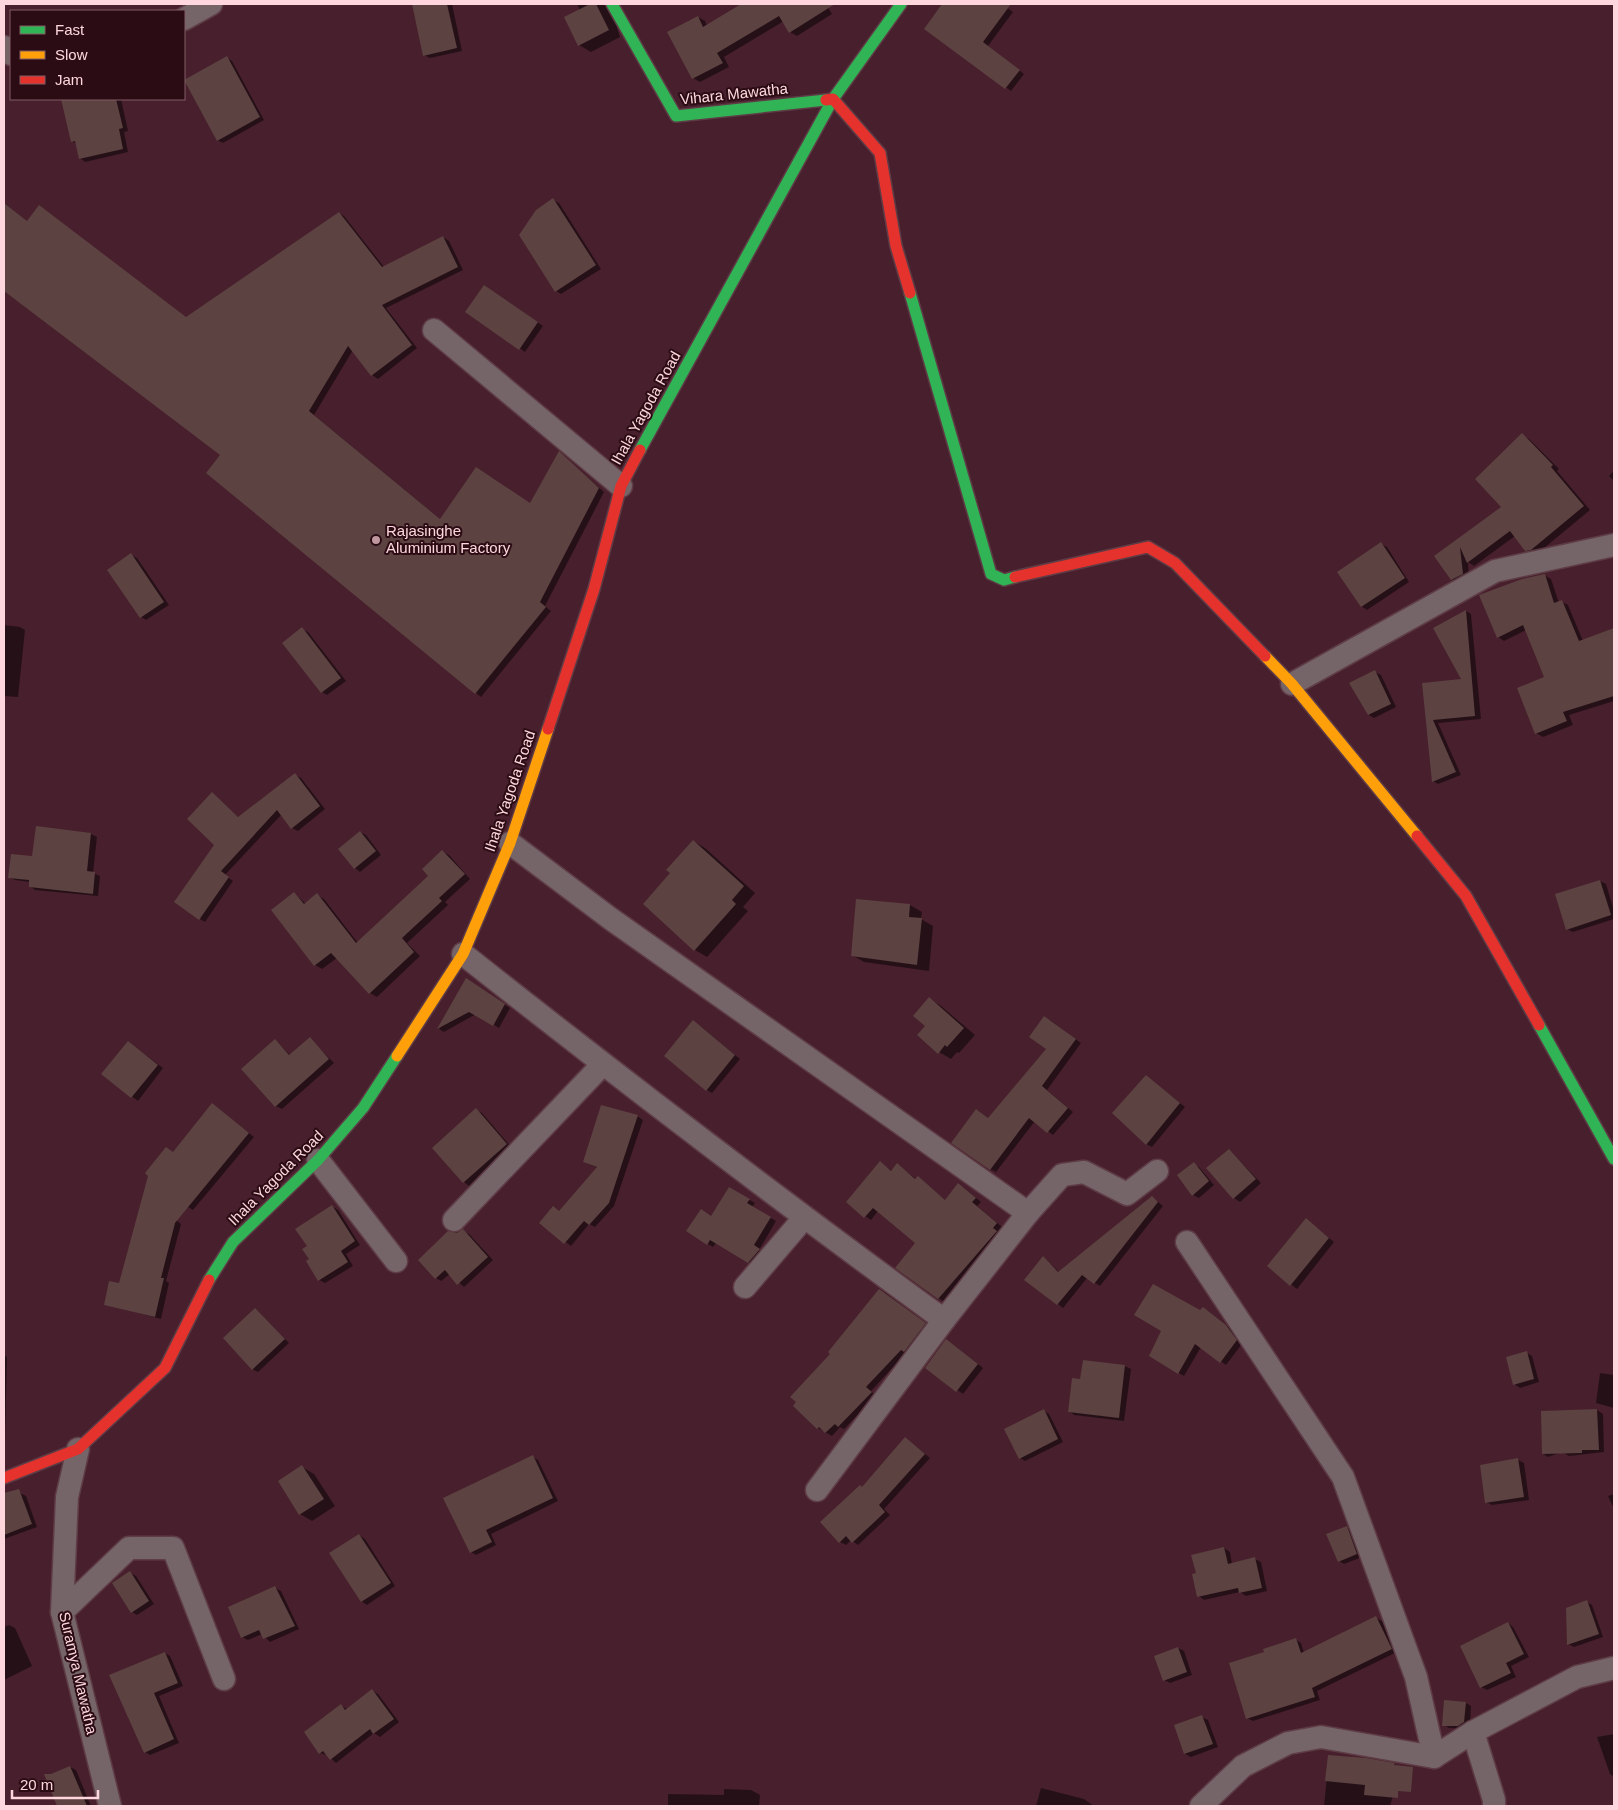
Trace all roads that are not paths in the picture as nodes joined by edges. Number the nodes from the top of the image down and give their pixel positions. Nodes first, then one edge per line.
1 (211, 4) edge
2 (612, 4) edge
3 (901, 4) edge
4 (185, 18) edge
5 (833, 99) junction
6 (434, 330) dead end
7 (621, 486) junction
8 (1614, 545) edge
9 (1292, 684) junction
10 (510, 843) junction
11 (463, 954) junction
12 (603, 1064) junction
13 (1614, 1159) edge
14 (318, 1160) junction
15 (1157, 1170) dead end
16 (1028, 1213) junction
17 (804, 1218) junction
18 (454, 1220) dead end
19 (1187, 1242) dead end
20 (396, 1261) dead end
21 (745, 1287) dead end
22 (944, 1320) junction
23 (78, 1449) junction
24 (4, 1478) edge
25 (817, 1490) dead end
26 (62, 1612) junction
27 (1614, 1668) edge
28 (224, 1679) dead end
29 (1473, 1732) junction
30 (1434, 1757) junction
31 (110, 1806) edge
32 (1201, 1806) edge
33 (1494, 1806) edge

1 - 4 street
2 - 5 street, Vihara Mawatha
3 - 5 street, Ihala Yagoda Road
5 - 7 street, Ihala Yagoda Road
5 - 9 street
6 - 7 street
7 - 10 street, Ihala Yagoda Road
8 - 9 street
9 - 13 street
10 - 11 street, Ihala Yagoda Road
10 - 16 street
11 - 12 street
11 - 14 street, Ihala Yagoda Road
12 - 17 street
12 - 18 street
14 - 20 street
14 - 23 street, Ihala Yagoda Road
15 - 16 street
16 - 22 street
17 - 21 street
17 - 22 street
19 - 30 street
22 - 25 street
23 - 24 street, Ihala Yagoda Road
23 - 26 street, Suramya Mawatha
26 - 28 street
26 - 31 street, Suramya Mawatha
27 - 29 street
29 - 30 street
29 - 33 street
30 - 32 street

